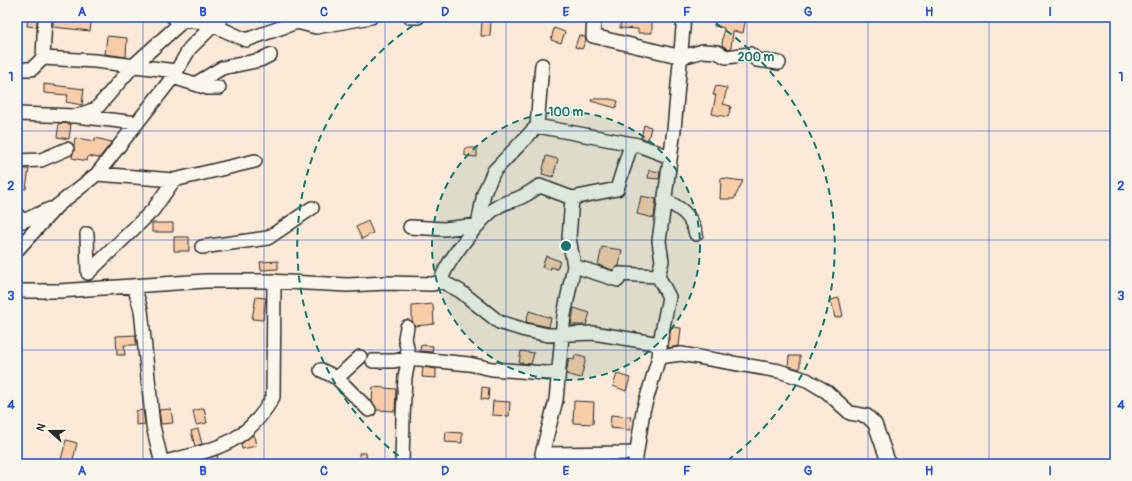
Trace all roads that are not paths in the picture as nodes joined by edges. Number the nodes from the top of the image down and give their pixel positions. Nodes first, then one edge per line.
1 (45, 17) edge
2 (371, 17) edge
3 (410, 17) edge
4 (418, 17) edge
5 (594, 17) edge
6 (684, 17) edge
7 (179, 18) edge
8 (216, 20) edge
9 (270, 55) dead end
10 (682, 56) junction
11 (43, 58) junction
12 (779, 63) dead end
13 (542, 65) dead end
14 (133, 66) junction
15 (17, 69) edge
16 (175, 74) junction
17 (194, 84) junction
18 (219, 88) dead end
19 (17, 114) edge
20 (76, 116) junction
21 (137, 123) junction
22 (537, 126) junction
23 (631, 145) junction
24 (67, 149) dead end
25 (670, 157) junction
26 (17, 161) edge
27 (255, 161) dead end
28 (97, 174) junction
29 (174, 180) junction
30 (572, 198) junction
31 (664, 200) junction
32 (57, 206) junction
33 (312, 208) dead end
34 (19, 219) edge
35 (478, 225) junction
36 (410, 227) dead end
37 (87, 234) dead end
38 (696, 234) dead end
39 (202, 247) dead end
40 (17, 250) edge
41 (574, 266) junction
42 (658, 276) junction
43 (274, 281) junction
44 (441, 281) junction
45 (134, 286) junction
46 (17, 291) edge
47 (407, 327) dead end
48 (562, 335) junction
49 (660, 352) junction
50 (409, 358) junction
51 (321, 370) dead end
52 (559, 372) junction
53 (336, 378) junction
54 (369, 410) dead end
55 (636, 458) edge
56 (161, 464) edge
57 (402, 464) edge
58 (889, 464) edge

1 - 11 street
2 - 8 street
3 - 4 street
5 - 10 street
6 - 10 street
7 - 8 street
7 - 14 street
8 - 16 street
9 - 17 street
10 - 12 street
10 - 25 street
11 - 14 street
11 - 15 street
13 - 22 street
14 - 16 street
14 - 20 street
16 - 17 street
16 - 21 street
17 - 18 street
19 - 20 street
20 - 21 street
21 - 28 street
22 - 23 street
22 - 35 street
23 - 25 street
23 - 30 street
24 - 26 street
25 - 31 street
27 - 29 street
28 - 29 street
28 - 32 street
29 - 37 street
30 - 35 street
30 - 41 street
31 - 38 street
31 - 42 street
32 - 34 street
32 - 40 street
33 - 39 street
35 - 36 street
35 - 44 street
41 - 42 street
41 - 48 street
42 - 49 street
43 - 44 street
43 - 45 street
43 - 56 street
44 - 48 street
45 - 46 street
45 - 56 street
47 - 50 street
48 - 49 street
48 - 52 street
49 - 55 street
49 - 58 street
50 - 52 street
50 - 53 street
50 - 57 street
51 - 53 street
52 - 55 street
53 - 54 street

